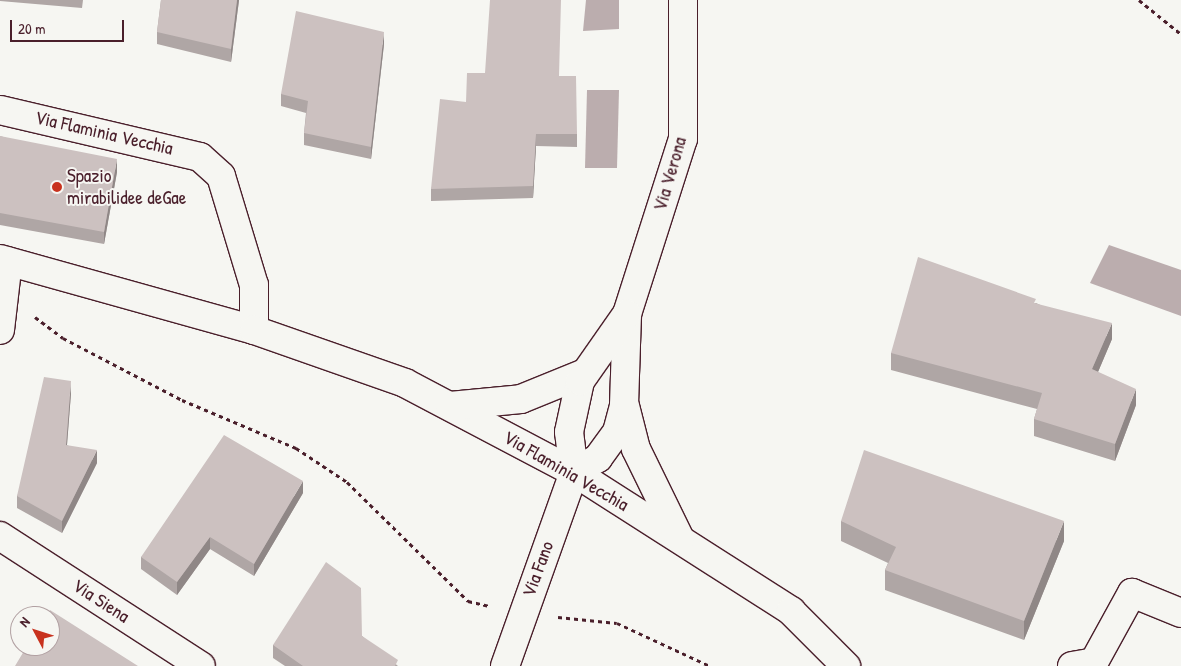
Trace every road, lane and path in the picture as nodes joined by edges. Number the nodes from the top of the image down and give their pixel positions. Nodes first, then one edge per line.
1 (683, 0) edge
2 (1139, 0) edge
3 (1181, 34) edge
4 (0, 110) edge
5 (4, 268) edge
6 (627, 314) junction
7 (0, 330) edge
8 (254, 330) junction
9 (585, 373) junction
10 (624, 405) junction
11 (450, 406) junction
12 (574, 472) junction
13 (0, 536) edge
14 (681, 540) junction
15 (1181, 613) edge
16 (522, 614) junction
17 (201, 666) edge
18 (505, 666) edge
19 (710, 666) edge
20 (846, 666) edge
21 (1072, 666) edge

1 - 6 street, Via Verona
2 - 3 path
4 - 8 street, Via Flaminia Vecchia
5 - 7 street
5 - 8 street, Via Flaminia Vecchia
5 - 16 path
6 - 9 street, Via Verona
6 - 10 street, Via Verona
8 - 11 street, Via Flaminia Vecchia
9 - 11 street
9 - 12 street, Via Verona
10 - 12 street, Via Verona
10 - 14 street, Via Verona
11 - 12 street, Via Flaminia Vecchia
12 - 14 street, Via Flaminia Vecchia
12 - 16 street, Via Fano
13 - 17 street, Via Siena
14 - 20 street, Via Flaminia Vecchia
15 - 21 street
16 - 18 street, Via Fano
16 - 19 path

